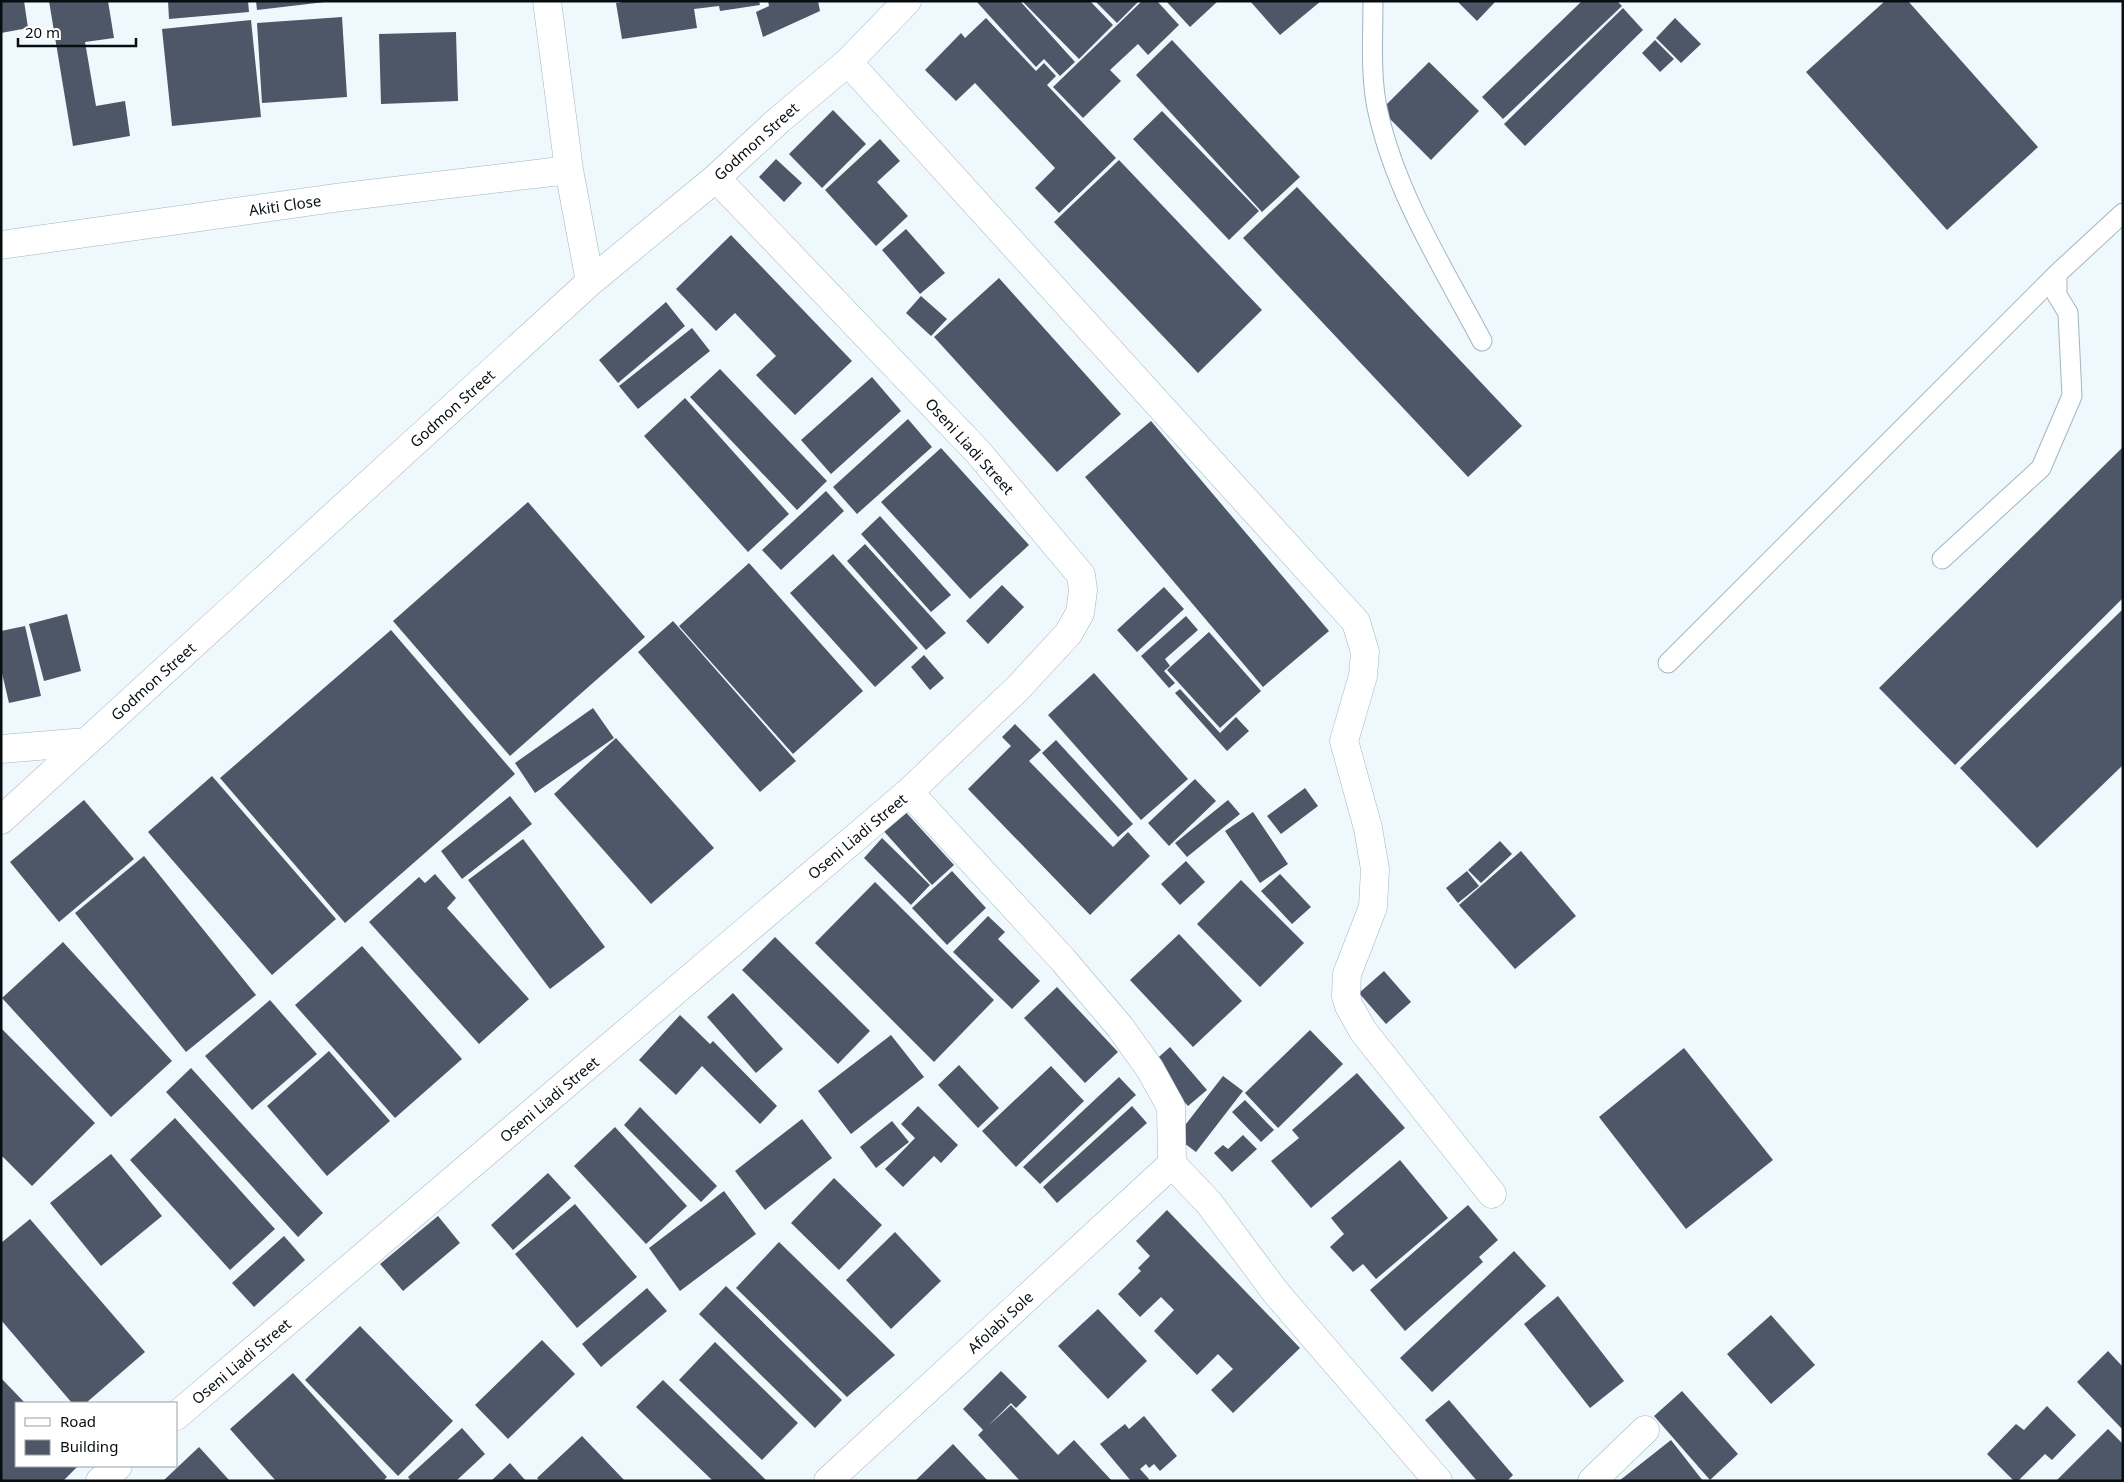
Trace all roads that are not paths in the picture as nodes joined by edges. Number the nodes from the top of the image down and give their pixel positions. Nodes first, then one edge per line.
1 (547, 1) edge
2 (907, 1) edge
3 (1373, 1) edge
4 (848, 62) junction
5 (569, 170) junction
6 (716, 178) junction
7 (2123, 213) edge
8 (1, 245) edge
9 (2057, 274) junction
10 (590, 282) junction
11 (1482, 341) dead end
12 (1942, 559) dead end
13 (1668, 663) dead end
14 (86, 742) junction
15 (1, 749) edge
16 (909, 792) junction
17 (1, 820) edge
18 (1172, 1164) junction
19 (1492, 1194) dead end
20 (178, 1414) edge
21 (1645, 1430) dead end
22 (117, 1467) edge
23 (100, 1481) edge
24 (828, 1481) edge
25 (1438, 1481) edge
26 (1592, 1481) edge

1 - 5 street
2 - 4 street, Godmon Street
3 - 11 lane
4 - 6 street, Godmon Street
4 - 19 street
5 - 8 street, Akiti Close
5 - 10 street
6 - 10 street, Godmon Street
6 - 16 street, Oseni Liadi Street
7 - 9 lane
9 - 12 lane
9 - 13 lane
10 - 14 street, Godmon Street
14 - 15 street
14 - 17 street, Godmon Street
16 - 18 street
16 - 20 street, Oseni Liadi Street
18 - 24 street, Afolabi Sole
18 - 25 street
21 - 26 street
22 - 23 street

